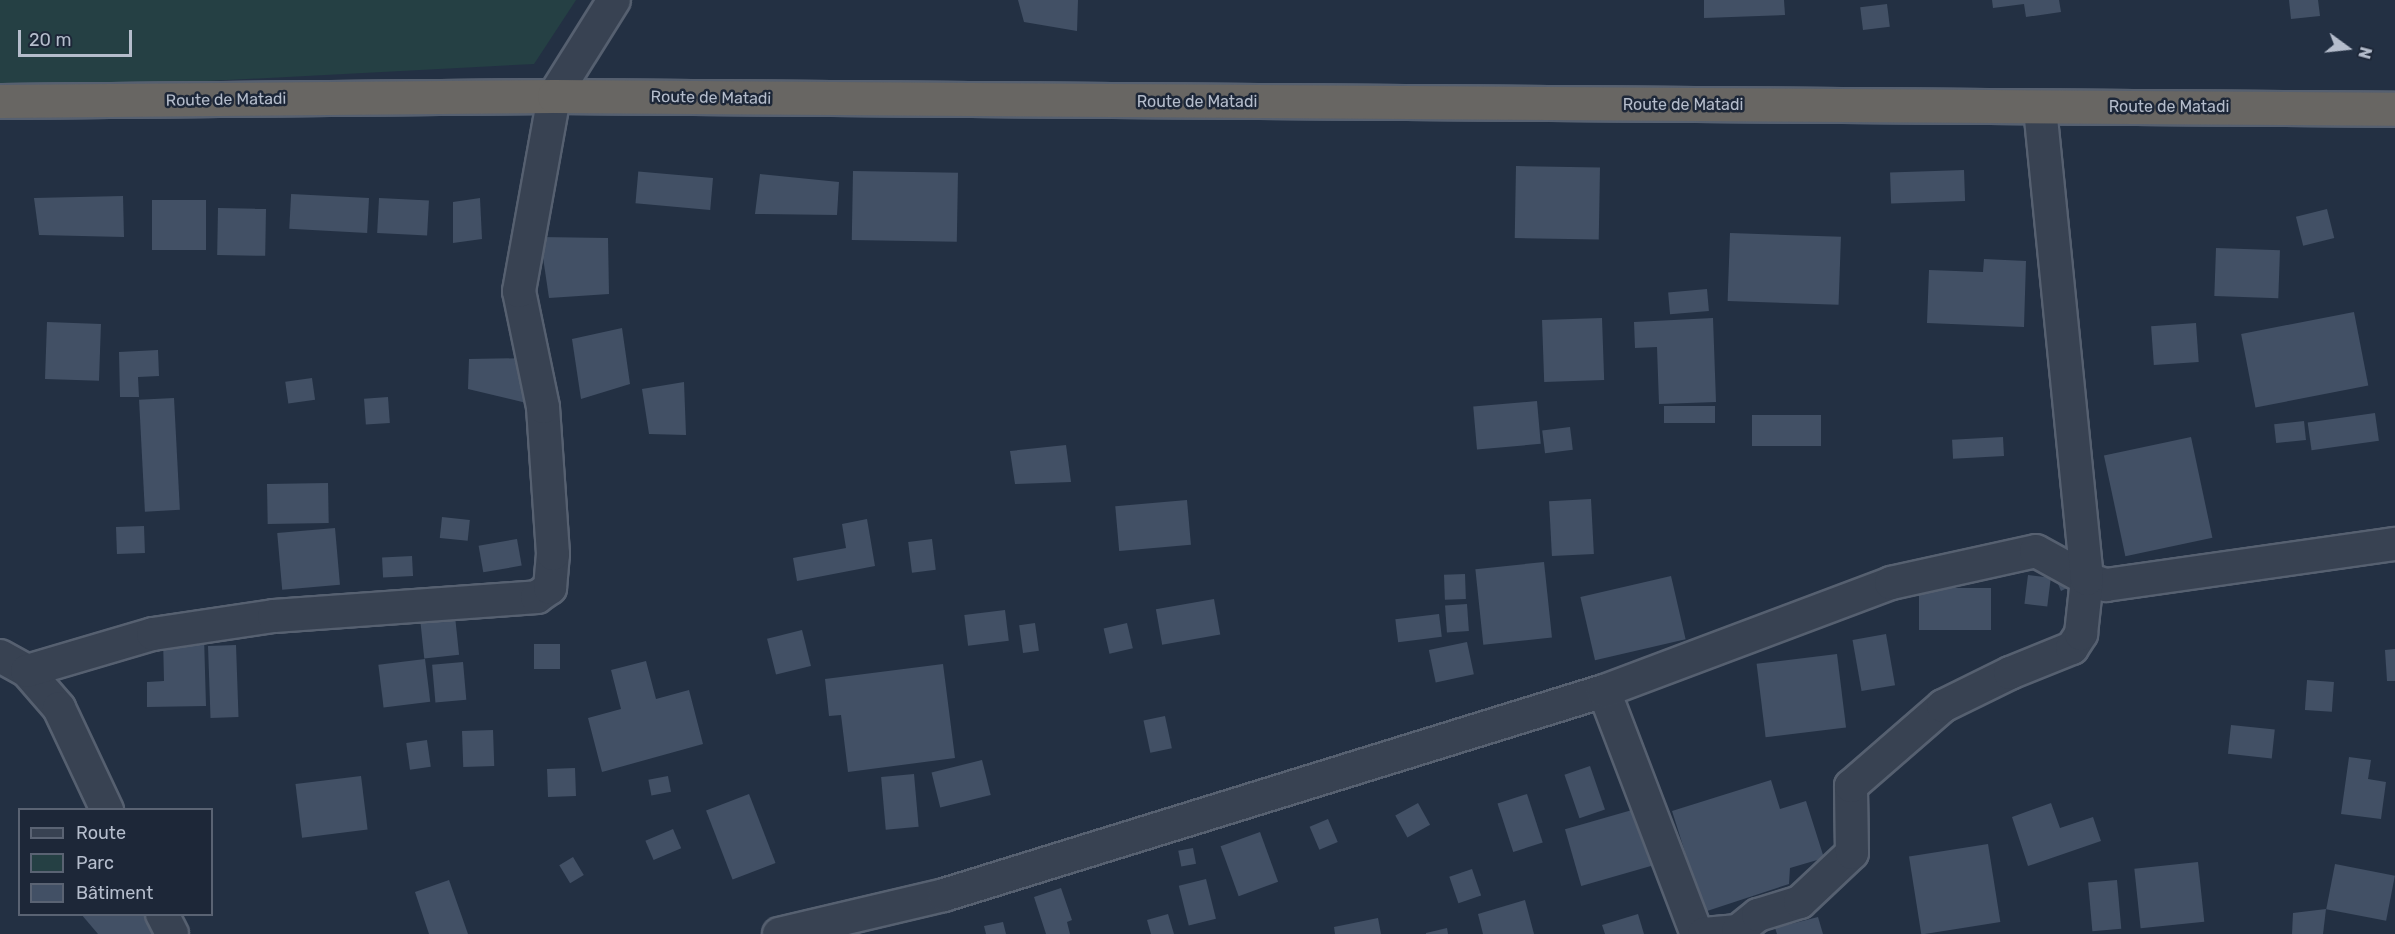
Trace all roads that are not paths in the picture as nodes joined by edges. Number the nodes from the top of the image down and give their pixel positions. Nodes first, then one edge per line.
1 (614, 0) edge
2 (554, 96) junction
3 (0, 101) edge
4 (2040, 107) junction
5 (2395, 109) edge
6 (2395, 544) edge
7 (2087, 579) junction
8 (0, 656) edge
9 (27, 671) junction
10 (1604, 691) junction
11 (106, 808) edge
12 (163, 916) edge
13 (172, 934) edge
14 (779, 934) edge
15 (1697, 934) edge
16 (1704, 934) edge

1 - 2 street
2 - 3 highway, Route de Matadi
2 - 4 highway, Route de Matadi
2 - 9 street
4 - 5 highway, Route de Matadi
4 - 7 street
6 - 7 street
7 - 10 street
7 - 16 street
8 - 9 street
9 - 11 street
10 - 14 street
10 - 15 street
12 - 13 street

